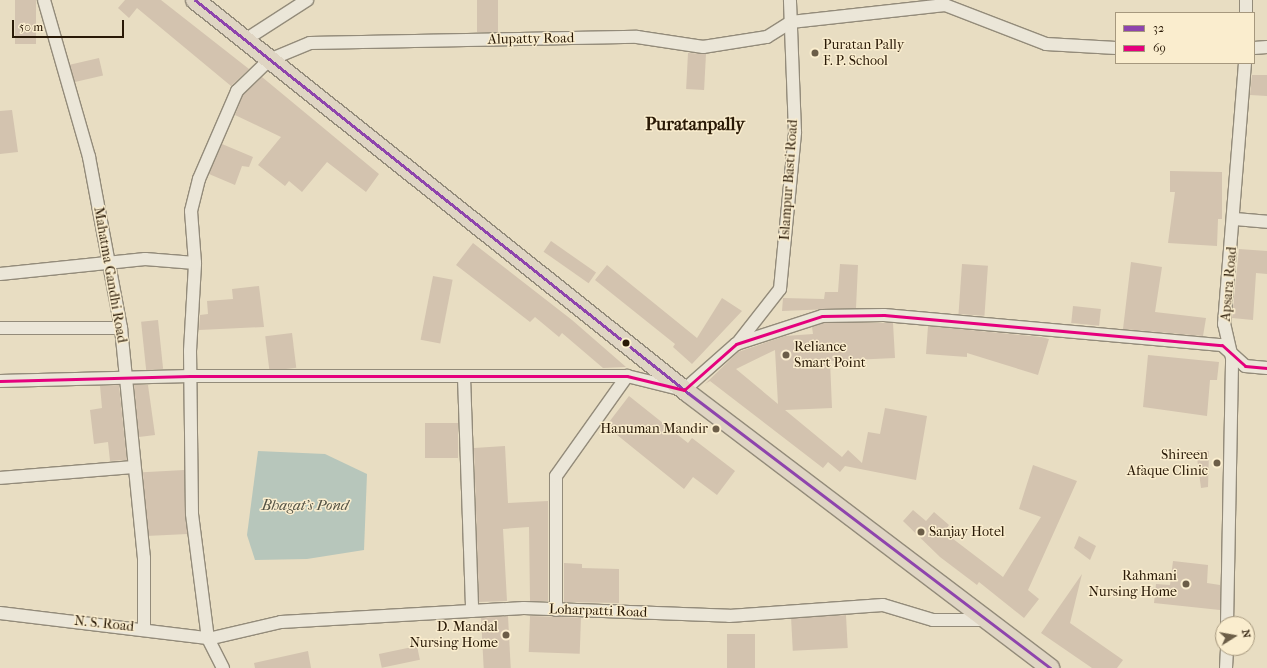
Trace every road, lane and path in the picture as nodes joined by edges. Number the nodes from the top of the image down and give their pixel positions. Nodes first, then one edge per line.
1 (44, 0) edge
2 (194, 0) edge
3 (307, 0) edge
4 (790, 0) edge
5 (1246, 0) edge
6 (1246, 12) edge
7 (791, 22) junction
8 (245, 40) junction
9 (1267, 47) edge
10 (1115, 48) edge
11 (1255, 48) edge
12 (269, 60) junction
13 (1245, 64) edge
14 (1235, 219) junction
15 (1267, 222) edge
16 (109, 261) junction
17 (195, 263) junction
18 (0, 274) edge
19 (0, 328) edge
20 (122, 328) junction
21 (736, 344) junction
22 (1232, 358) junction
23 (1267, 368) edge
24 (190, 376) junction
25 (627, 376) junction
26 (464, 377) junction
27 (125, 378) junction
28 (0, 381) edge
29 (684, 390) junction
30 (134, 467) junction
31 (0, 478) edge
32 (556, 610) junction
33 (472, 611) junction
34 (0, 613) edge
35 (1227, 616) edge
36 (987, 620) junction
37 (144, 628) junction
38 (208, 638) junction
39 (1227, 656) edge
40 (223, 668) edge
41 (1050, 668) edge
42 (1226, 668) edge

1 - 16 street, Mahatma Gandhi Road
2 - 8 main road
3 - 8 street
4 - 7 street, Islampur Basti Road
5 - 6 street
7 - 10 street
7 - 12 street, Alupatty Road
7 - 21 street, Islampur Basti Road
8 - 12 main road
9 - 11 street
12 - 17 street
12 - 29 main road
13 - 14 street, Apsara Road
14 - 15 street
14 - 22 street, Apsara Road
16 - 17 street
16 - 18 street
16 - 20 street, Mahatma Gandhi Road
17 - 24 street
19 - 20 street
20 - 27 street, Mahatma Gandhi Road
21 - 22 street
21 - 29 street
22 - 23 street
22 - 35 street, Apsara Road
24 - 26 street
24 - 27 street
24 - 38 street
25 - 26 street
25 - 29 street
25 - 32 street
26 - 33 street
27 - 28 street
27 - 30 street, Mahatma Gandhi Road
29 - 36 main road
30 - 31 street
30 - 37 street, Mahatma Gandhi Road
32 - 33 street, Loharpatti Road
32 - 36 street, Loharpatti Road
33 - 38 street, Loharpatti Road
34 - 37 street, N. S. Road
36 - 41 main road
37 - 38 street, N. S. Road
38 - 40 street
39 - 42 street

